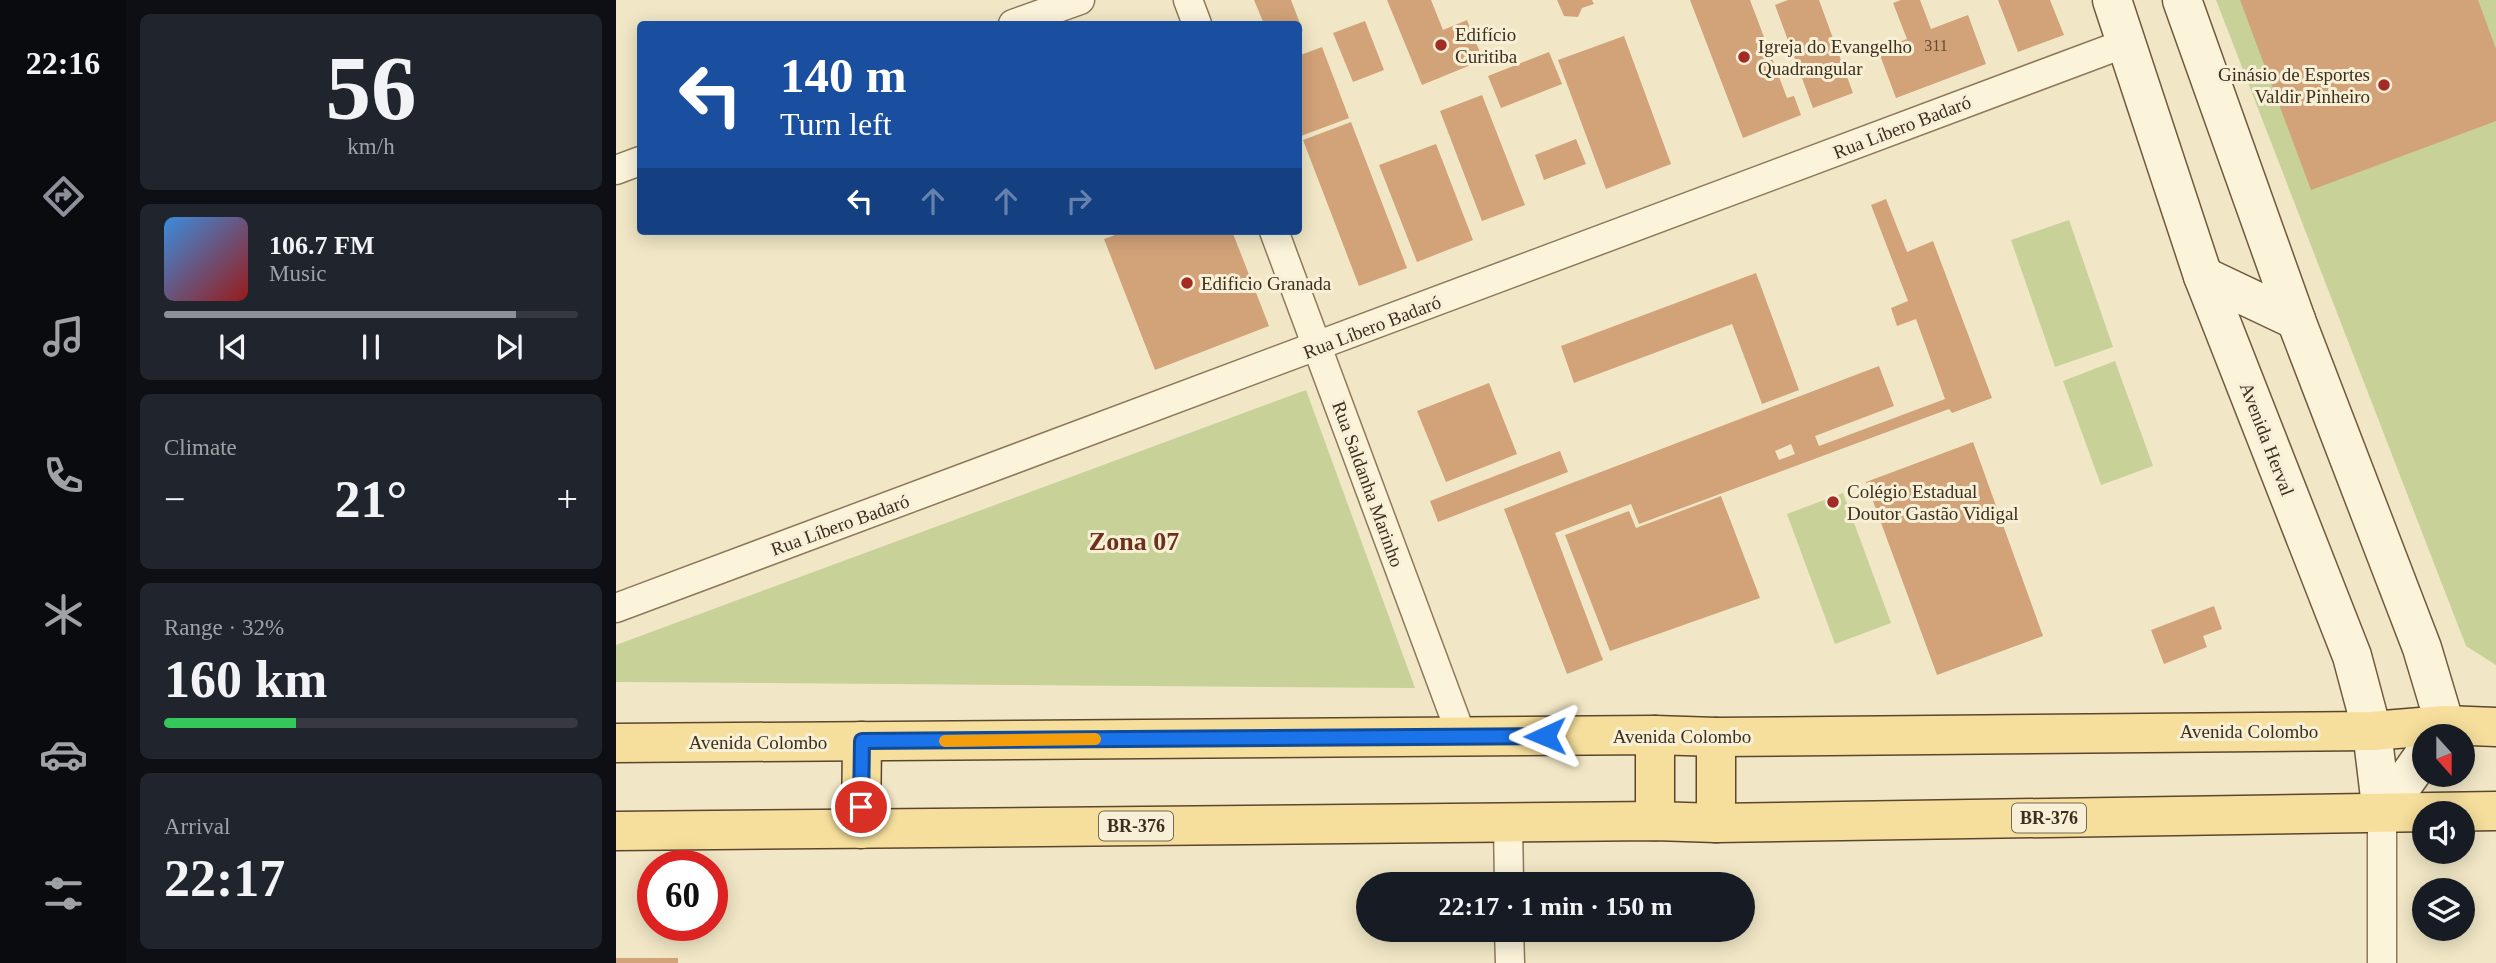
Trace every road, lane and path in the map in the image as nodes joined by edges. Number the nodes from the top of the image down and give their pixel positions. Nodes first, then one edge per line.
1 (1080, 0) edge
2 (1188, 0) edge
3 (2112, 0) edge
4 (2182, 0) edge
5 (1021, 21) edge
6 (1196, 21) edge
7 (2126, 43) junction
8 (637, 162) edge
9 (616, 170) edge
10 (1275, 235) edge
11 (2203, 276) junction
12 (2296, 320) junction
13 (1317, 348) junction
14 (616, 608) edge
15 (2433, 724) edge
16 (2496, 727) edge
17 (2475, 731) edge
18 (2372, 732) junction
19 (1655, 735) junction
20 (2412, 736) edge
21 (1462, 737) junction
22 (1716, 737) junction
23 (862, 741) junction
24 (616, 743) edge
25 (2412, 772) edge
26 (2496, 811) edge
27 (2382, 814) junction
28 (1655, 821) junction
29 (1508, 823) junction
30 (1716, 823) junction
31 (861, 829) junction
32 (616, 831) edge
33 (1509, 872) edge
34 (1509, 942) edge
35 (1510, 963) edge
36 (2382, 963) edge

1 - 5 street
2 - 6 street
3 - 7 main road, Avenida Herval
4 - 12 main road
7 - 11 main road, Avenida Herval
7 - 13 street, Rua Líbero Badaró
8 - 9 street
10 - 13 street, Rua Saldanha Marinho
11 - 12 main road
11 - 18 main road, Avenida Herval
12 - 15 main road
13 - 14 street, Rua Líbero Badaró
13 - 21 street, Rua Saldanha Marinho
16 - 17 main road, Avenida Colombo
18 - 20 main road, Avenida Colombo
18 - 22 main road, Avenida Colombo
18 - 27 main road, Avenida Herval
19 - 21 main road, Avenida Colombo
19 - 22 main road, Avenida Colombo
19 - 28 main road
21 - 23 main road, Avenida Colombo
22 - 30 main road
23 - 24 main road, Avenida Colombo
23 - 31 main road
25 - 27 main road
26 - 27 main road, BR-376
27 - 30 main road, BR-376
27 - 36 street
28 - 29 main road, BR-376
28 - 30 main road, BR-376
29 - 31 main road, BR-376
29 - 33 street
31 - 32 main road, BR-376
34 - 35 street

